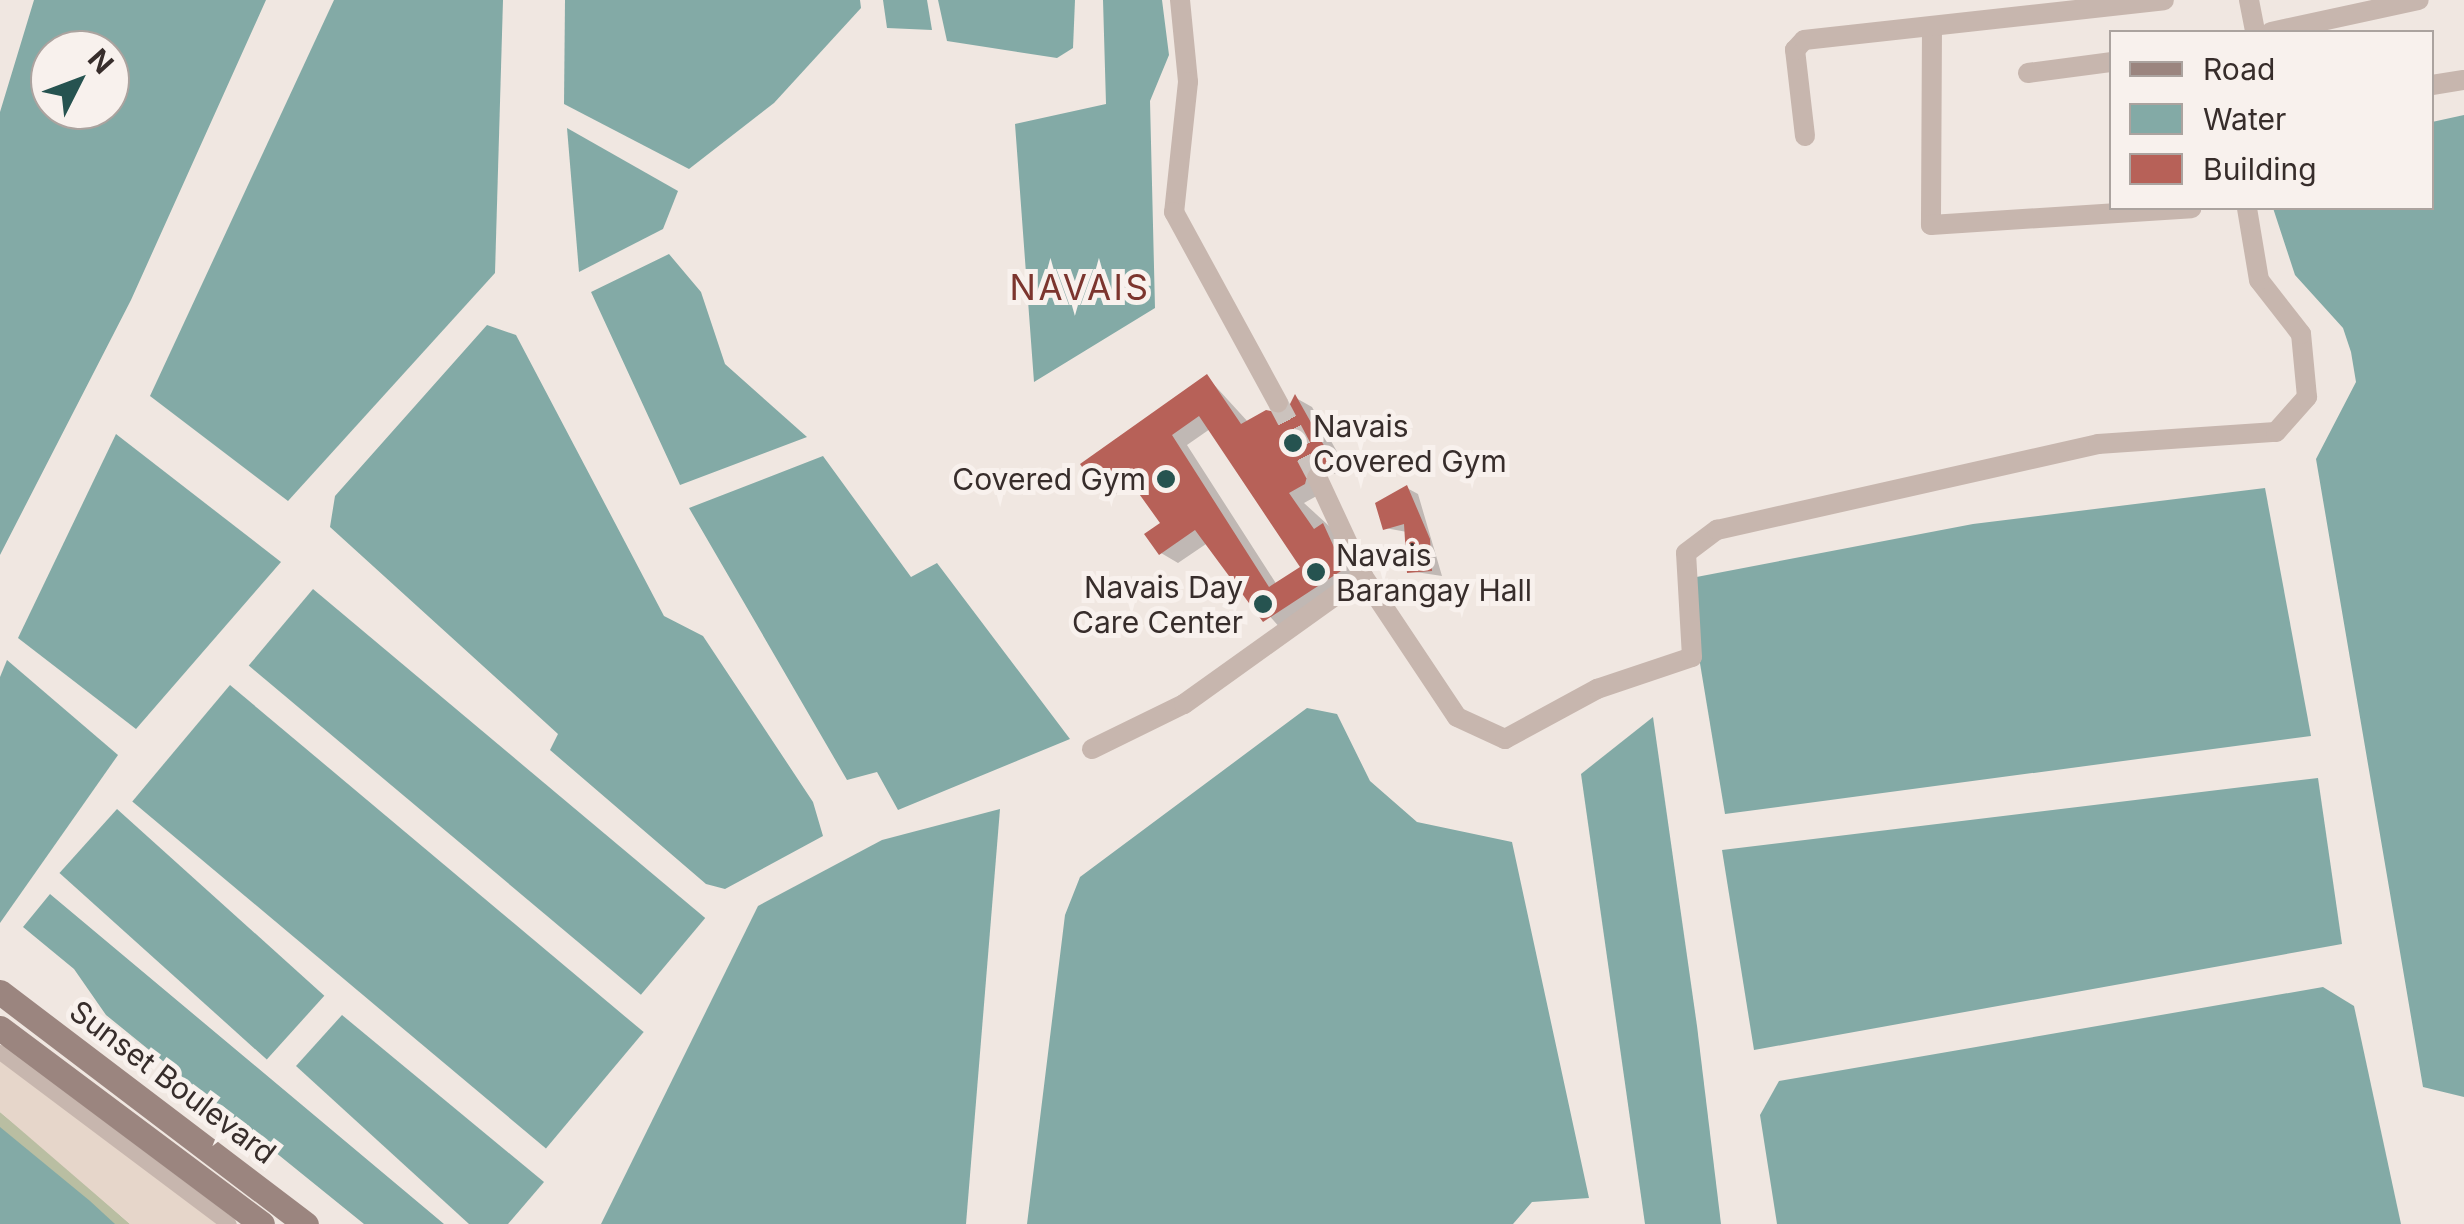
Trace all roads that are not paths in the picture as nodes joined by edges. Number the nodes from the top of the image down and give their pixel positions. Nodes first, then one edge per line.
1 (1180, 0) edge
2 (2164, 0) edge
3 (2249, 0) edge
4 (2418, 0) edge
5 (1932, 27) junction
6 (2255, 30) edge
7 (2280, 30) edge
8 (2109, 62) edge
9 (2028, 73) dead end
10 (2464, 80) edge
11 (2434, 85) edge
12 (1805, 136) dead end
13 (2162, 210) edge
14 (2247, 210) edge
15 (1278, 404) tunnel mouth
16 (1318, 477) tunnel mouth
17 (1363, 576) junction
18 (1092, 749) dead end
19 (0, 992) edge
20 (0, 1028) edge
21 (0, 1052) edge
22 (229, 1224) edge
23 (262, 1224) edge
24 (306, 1224) edge

1 - 15 street
2 - 5 street
3 - 6 street
4 - 7 street
5 - 12 street
5 - 13 street
8 - 9 street
10 - 11 street
14 - 17 street
16 - 17 street
17 - 18 street
19 - 24 main road, Sunset Boulevard
20 - 23 main road, Sunset Boulevard
21 - 22 street

